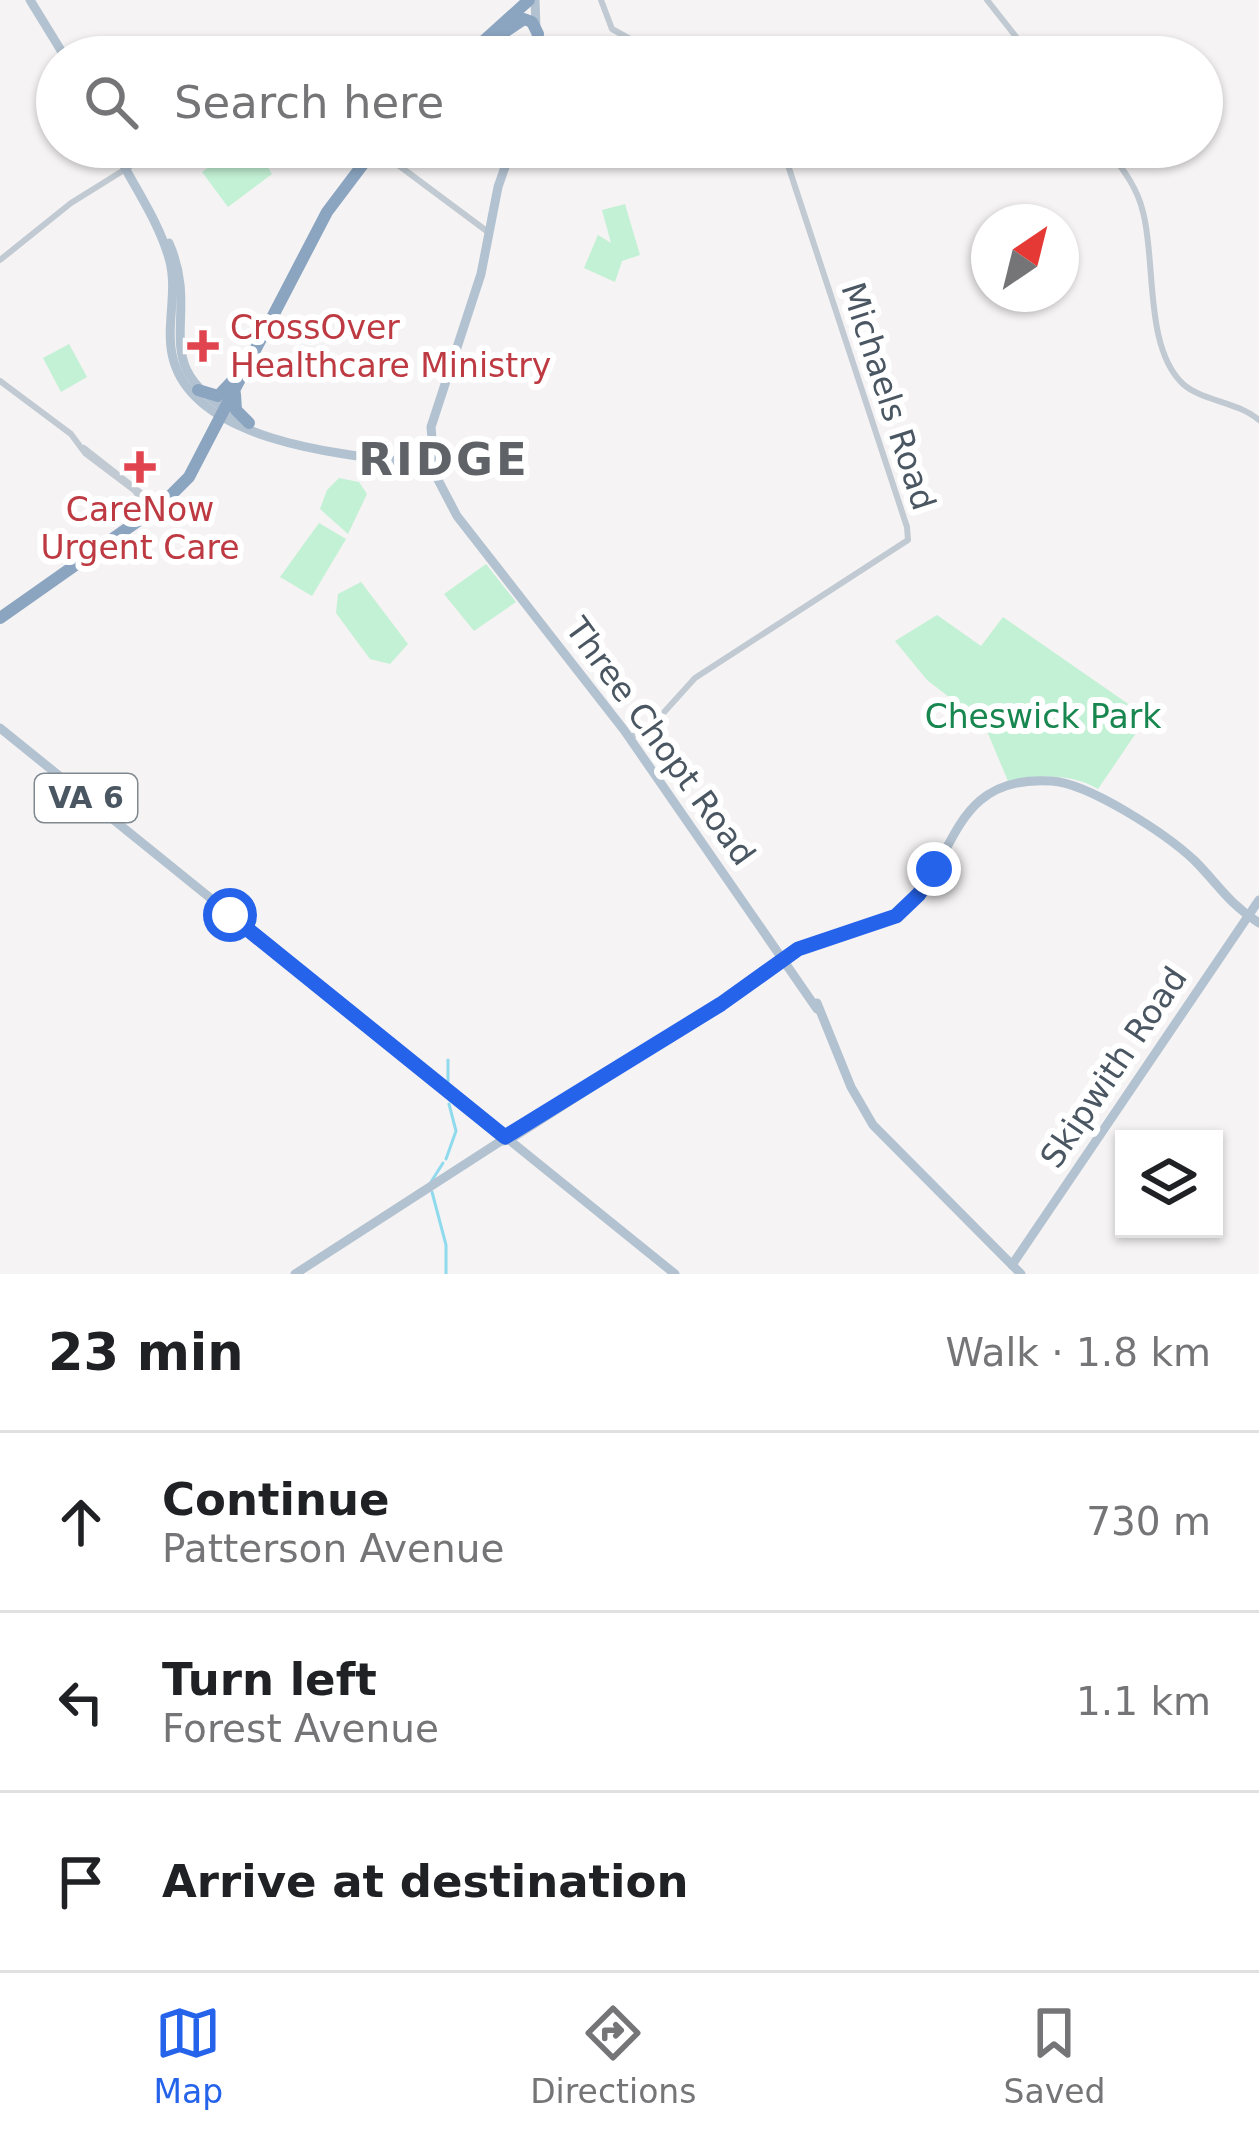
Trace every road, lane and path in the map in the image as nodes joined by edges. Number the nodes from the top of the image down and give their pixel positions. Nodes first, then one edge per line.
1 (29, 0) edge
2 (602, 0) edge
3 (987, 0) edge
4 (531, 2) edge
5 (538, 34) joint
6 (500, 35) joint
7 (52, 36) edge
8 (494, 36) edge
9 (537, 36) edge
10 (625, 36) edge
11 (1015, 36) edge
12 (126, 168) edge
13 (128, 168) edge
14 (129, 168) edge
15 (355, 168) edge
16 (401, 168) edge
17 (505, 168) edge
18 (789, 168) edge
19 (1122, 168) edge
20 (490, 234) junction
21 (0, 260) edge
22 (0, 381) edge
23 (236, 383) junction
24 (198, 390) junction
25 (441, 405) junction
26 (222, 411) junction
27 (1259, 420) edge
28 (255, 428) junction
29 (430, 442) junction
30 (412, 461) junction
31 (434, 464) junction
32 (440, 488) junction
33 (151, 507) junction
34 (522, 598) junction
35 (0, 614) edge
36 (0, 732) edge
37 (630, 738) junction
38 (1259, 900) edge
39 (1246, 918) junction
40 (1259, 927) edge
41 (786, 960) junction
42 (506, 1140) junction
43 (1012, 1265) junction
44 (295, 1274) edge
45 (670, 1274) edge
46 (1021, 1274) edge

1 - 7 main road
2 - 10 street
3 - 11 street
4 - 5 main road
4 - 6 highway
4 - 8 highway
4 - 9 main road
5 - 6 highway
12 - 21 street
13 - 26 main road
14 - 24 main road
15 - 23 highway
16 - 20 street
17 - 20 main road, Three Chopt Road
18 - 37 street, Michaels Road
19 - 27 street
20 - 25 main road, Three Chopt Road
22 - 33 street
23 - 24 highway
23 - 26 highway
23 - 28 highway
24 - 26 main road
25 - 29 main road, Three Chopt Road
25 - 31 main road, Three Chopt Road
26 - 28 main road
26 - 33 highway
28 - 30 main road
29 - 30 main road
29 - 31 main road, Three Chopt Road
30 - 31 main road
30 - 32 main road
31 - 32 main road, Three Chopt Road
31 - 34 main road, Three Chopt Road
32 - 34 main road, Three Chopt Road
33 - 35 highway
34 - 37 main road, Three Chopt Road
36 - 42 main road, VA 6
37 - 41 main road, Three Chopt Road
38 - 39 main road, Skipwith Road
39 - 40 main road
39 - 41 main road
39 - 43 main road, Skipwith Road
41 - 42 main road
41 - 43 main road, Three Chopt Road
42 - 44 main road
42 - 45 main road, VA 6
43 - 46 main road, Three Chopt Road

